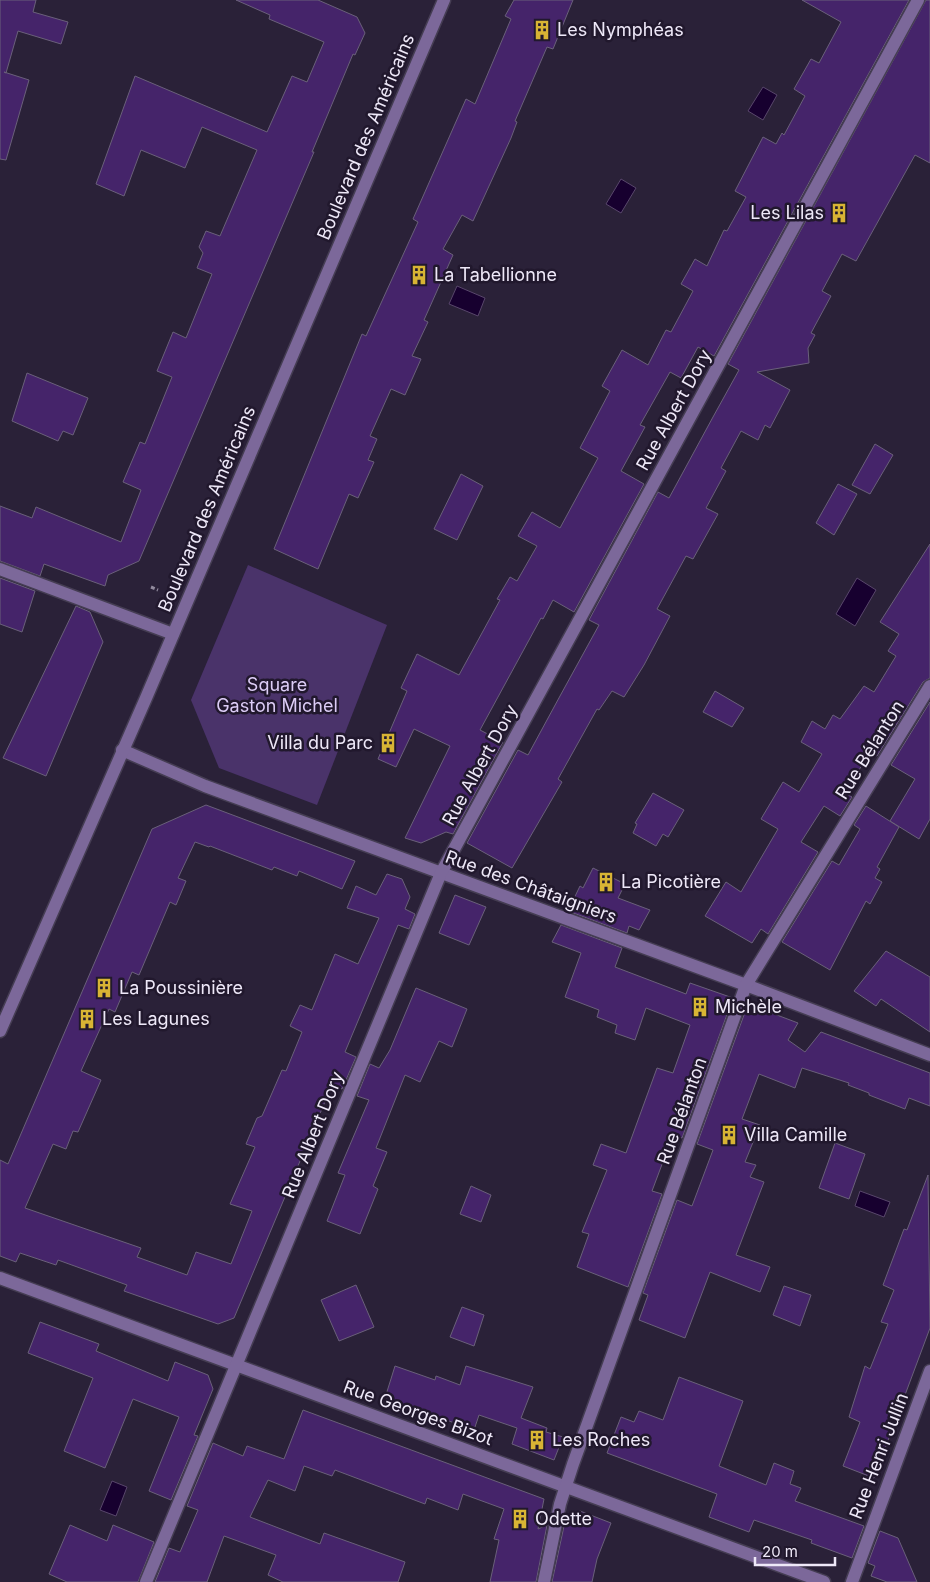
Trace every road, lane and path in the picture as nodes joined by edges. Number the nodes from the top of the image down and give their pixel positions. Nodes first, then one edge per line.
1 (444, 0) edge
2 (918, 0) edge
3 (0, 569) edge
4 (151, 588) dead end
5 (158, 590) dead end
6 (173, 634) junction
7 (930, 686) edge
8 (122, 750) junction
9 (441, 873) junction
10 (746, 985) junction
11 (0, 1031) edge
12 (930, 1055) edge
13 (0, 1278) edge
14 (238, 1365) junction
15 (930, 1372) edge
16 (566, 1486) junction
17 (146, 1582) edge
18 (544, 1582) edge
19 (824, 1582) edge
20 (852, 1582) edge

1 - 6 street, Boulevard des Américains
2 - 9 street, Rue Albert Dory
3 - 6 street
4 - 5 path
6 - 8 street, Boulevard des Américains
7 - 10 street, Rue Bélanton
8 - 9 street, Rue des Châtaigniers
8 - 11 street, Boulevard des Américains
9 - 10 street, Rue des Châtaigniers
9 - 14 street, Rue Albert Dory
10 - 12 street, Rue des Châtaigniers
10 - 16 street, Rue Bélanton
13 - 14 street, Rue Georges Bizot
14 - 16 street, Rue Georges Bizot
14 - 17 street, Rue Albert Dory
15 - 20 street, Rue Henri Jullin
16 - 18 street, Rue Bélanton
16 - 19 street, Rue Georges Bizot

